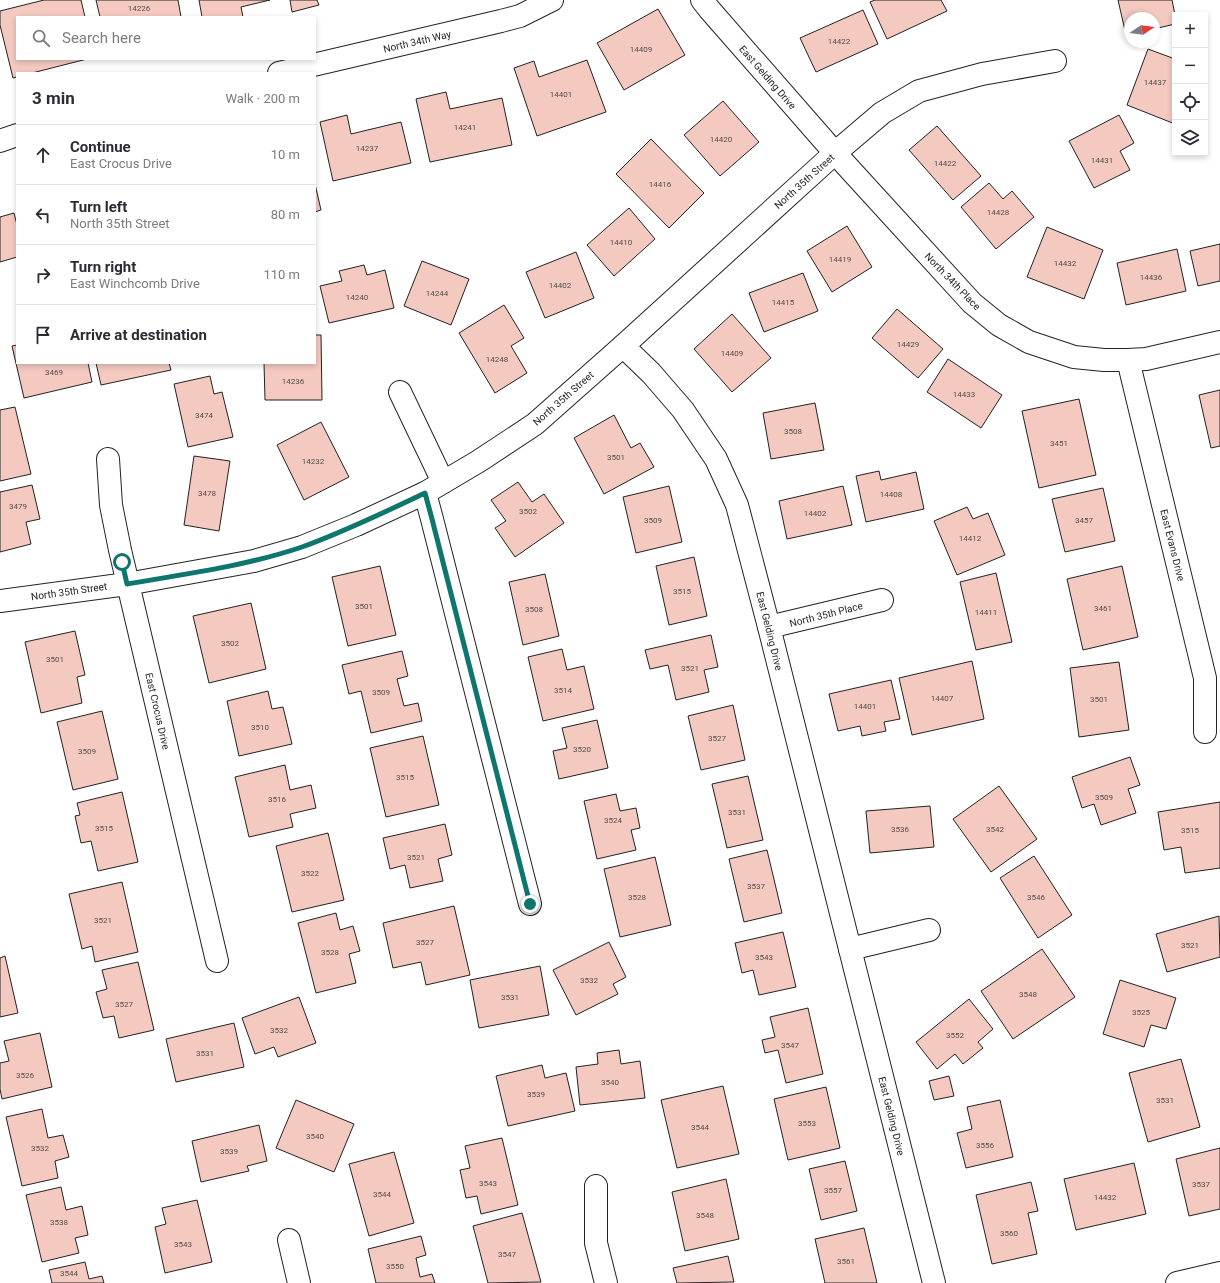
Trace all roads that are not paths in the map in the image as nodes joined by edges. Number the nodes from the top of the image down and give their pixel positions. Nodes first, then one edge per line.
1 (552, 0) edge
2 (702, 0) edge
3 (1055, 61) dead end
4 (283, 72) edge
5 (16, 135) edge
6 (0, 141) edge
7 (835, 153) junction
8 (1220, 342) edge
9 (623, 346) junction
10 (1128, 360) junction
11 (400, 392) dead end
12 (108, 459) dead end
13 (443, 482) junction
14 (425, 493) junction
15 (127, 584) junction
16 (882, 600) dead end
17 (0, 601) edge
18 (769, 627) junction
19 (1205, 732) dead end
20 (530, 904) dead end
21 (929, 930) dead end
22 (850, 949) junction
23 (217, 960) dead end
24 (596, 1186) dead end
25 (289, 1240) dead end
26 (1220, 1273) edge
27 (299, 1283) edge
28 (606, 1283) edge
29 (934, 1283) edge
30 (1177, 1283) edge

1 - 4 street, North 34th Way
2 - 7 street, East Gelding Drive
3 - 7 street, North 35th Street
5 - 6 street
7 - 9 street, North 35th Street
7 - 10 street, North 34th Place
8 - 10 street, North 34th Place
9 - 13 street, North 35th Street
9 - 18 street, East Gelding Drive
10 - 19 street, East Evans Drive
11 - 13 street
12 - 15 street, East Crocus Drive
13 - 14 street, North 35th Street
14 - 15 street, North 35th Street
14 - 20 street
15 - 17 street, North 35th Street
15 - 23 street, East Crocus Drive
16 - 18 street, North 35th Place
18 - 22 street, East Gelding Drive
21 - 22 street
22 - 29 street, East Gelding Drive
24 - 28 street
25 - 27 street
26 - 30 street

